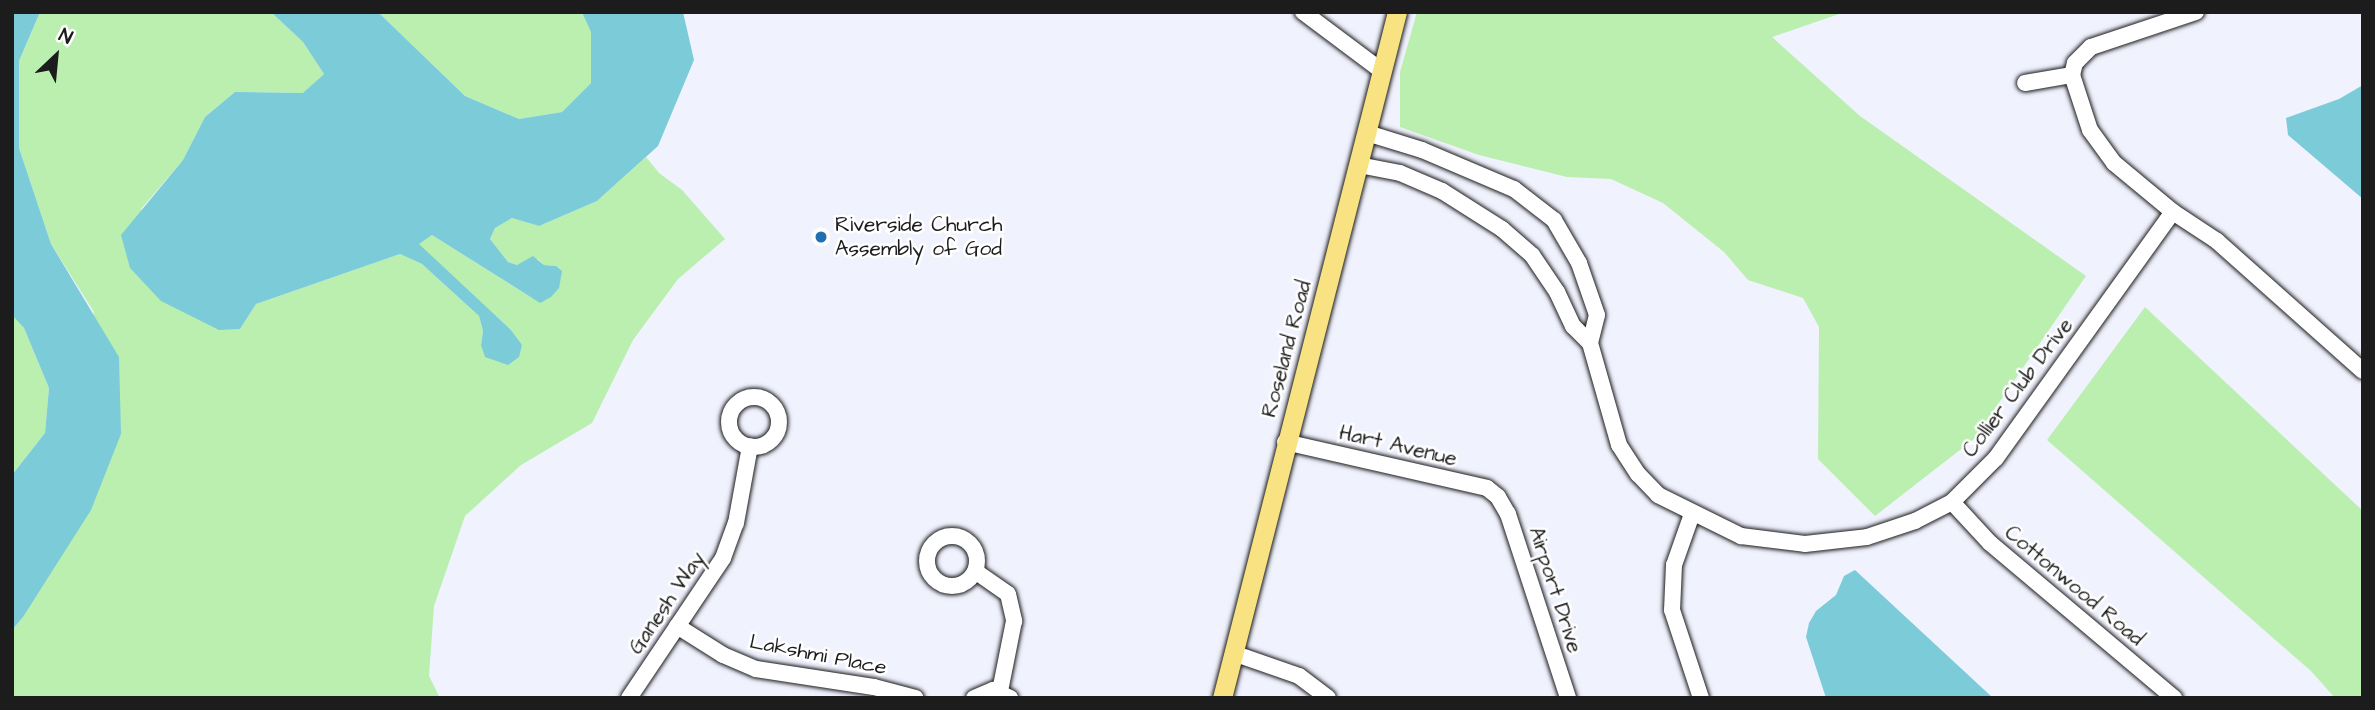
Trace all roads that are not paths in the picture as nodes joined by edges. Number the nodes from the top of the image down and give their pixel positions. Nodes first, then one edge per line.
1 (1303, 12) edge
2 (1397, 12) edge
3 (2196, 12) edge
4 (1382, 71) junction
5 (2072, 75) junction
6 (2025, 83) dead end
7 (1367, 132) junction
8 (1454, 163) junction
9 (1359, 165) junction
10 (1442, 191) junction
11 (2173, 212) junction
12 (1590, 343) junction
13 (2363, 371) edge
14 (1285, 442) junction
15 (750, 446) dead end
16 (1498, 497) joint
17 (1952, 502) junction
18 (1692, 514) junction
19 (975, 571) dead end
20 (677, 626) junction
21 (1233, 653) junction
22 (1005, 694) edge
23 (629, 698) edge
24 (916, 698) edge
25 (974, 698) edge
26 (1222, 698) edge
27 (1328, 698) edge
28 (1568, 698) edge
29 (1702, 698) edge
30 (2174, 698) edge

1 - 4 street
2 - 4 main road, Roseland Road
3 - 5 street
4 - 7 main road, Roseland Road
5 - 6 street
5 - 11 street
7 - 8 street, Collier Club Drive
7 - 9 main road, Roseland Road
8 - 10 street
8 - 12 street, Collier Club Drive
9 - 10 street, Collier Club Drive
9 - 14 main road, Roseland Road
10 - 12 street, Collier Club Drive
11 - 13 street
11 - 17 street, Collier Club Drive
12 - 18 street, Collier Club Drive
14 - 16 street, Hart Avenue
14 - 21 main road, Roseland Road
15 - 20 street, Ganesh Way
16 - 28 street, Airport Drive
17 - 18 street, Collier Club Drive
17 - 30 street, Cottonwood Road
18 - 29 street
19 - 22 street
20 - 23 street, Ganesh Way
20 - 24 street, Lakshmi Place
21 - 26 main road, Roseland Road
21 - 27 street
22 - 25 street

